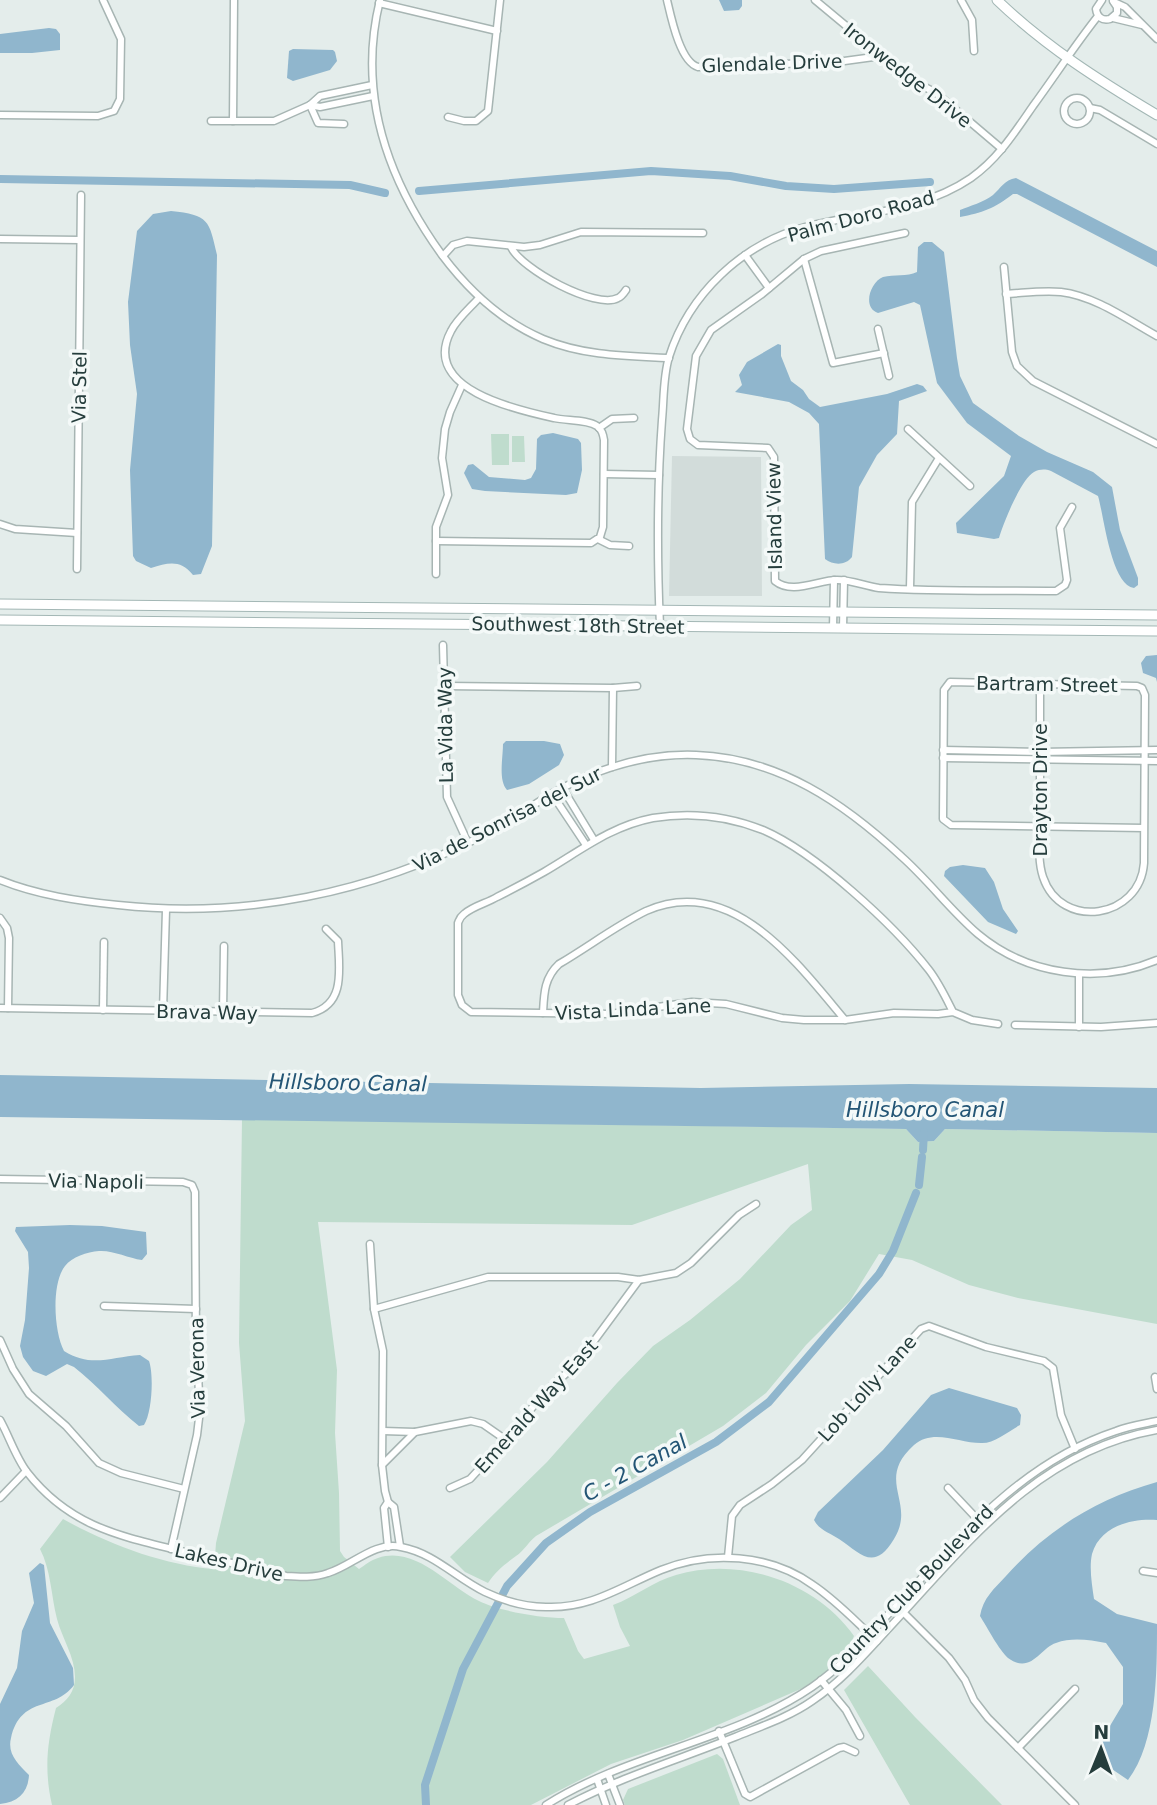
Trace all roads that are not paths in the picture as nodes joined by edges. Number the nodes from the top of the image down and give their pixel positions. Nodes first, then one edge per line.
1 (103, 0) edge
2 (234, 0) edge
3 (500, 0) edge
4 (667, 0) edge
5 (815, 0) edge
6 (961, 0) edge
7 (997, 0) edge
8 (1102, 0) edge
9 (379, 1) edge
10 (1113, 1) edge
11 (1098, 16) junction
12 (1113, 18) junction
13 (1144, 25) junction
14 (497, 31) junction
15 (1157, 39) edge
16 (974, 51) dead end
17 (881, 57) junction
18 (1067, 59) junction
19 (372, 85) junction
20 (373, 96) junction
21 (310, 105) junction
22 (1090, 108) junction
23 (0, 115) edge
24 (1157, 115) edge
25 (448, 117) dead end
26 (211, 121) dead end
27 (233, 121) junction
28 (344, 124) dead end
29 (1157, 144) edge
30 (1002, 149) junction
31 (81, 195) dead end
32 (703, 233) dead end
33 (905, 233) dead end
34 (0, 239) edge
35 (80, 240) junction
36 (511, 247) junction
37 (745, 255) junction
38 (443, 256) junction
39 (804, 259) junction
40 (1004, 267) dead end
41 (769, 288) junction
42 (626, 290) dead end
43 (1006, 294) junction
44 (479, 298) junction
45 (878, 329) dead end
46 (1157, 336) edge
47 (884, 353) junction
48 (669, 358) junction
49 (889, 376) dead end
50 (462, 385) junction
51 (634, 418) dead end
52 (599, 428) junction
53 (908, 429) dead end
54 (1157, 444) edge
55 (939, 458) junction
56 (604, 474) junction
57 (659, 475) junction
58 (970, 486) dead end
59 (1072, 506) dead end
60 (0, 524) edge
61 (77, 533) junction
62 (598, 539) junction
63 (436, 541) junction
64 (629, 546) dead end
65 (77, 569) dead end
66 (436, 574) dead end
67 (834, 580) junction
68 (844, 580) junction
69 (910, 588) junction
70 (0, 604) edge
71 (659, 610) junction
72 (838, 612) junction
73 (1157, 615) edge
74 (0, 620) edge
75 (660, 626) junction
76 (838, 628) junction
77 (1157, 631) edge
78 (443, 645) dead end
79 (1040, 684) junction
80 (637, 686) dead end
81 (445, 687) junction
82 (613, 688) junction
83 (1145, 695) joint
84 (943, 750) junction
85 (1156, 750) edge
86 (1144, 751) junction
87 (1040, 756) junction
88 (943, 758) junction
89 (1144, 761) junction
90 (1157, 761) edge
91 (612, 766) junction
92 (562, 789) junction
93 (552, 794) junction
94 (1040, 827) junction
95 (1144, 828) junction
96 (594, 840) junction
97 (468, 843) junction
98 (586, 845) junction
99 (0, 880) edge
100 (166, 910) junction
101 (0, 918) edge
102 (326, 929) dead end
103 (104, 942) dead end
104 (224, 946) dead end
105 (1157, 960) edge
106 (1080, 974) junction
107 (0, 1008) edge
108 (8, 1008) junction
109 (103, 1010) junction
110 (163, 1011) junction
111 (223, 1012) junction
112 (953, 1012) junction
113 (543, 1013) junction
114 (845, 1020) junction
115 (1157, 1023) edge
116 (998, 1024) dead end
117 (1014, 1025) dead end
118 (1079, 1027) junction
119 (0, 1179) edge
120 (191, 1185) joint
121 (756, 1204) dead end
122 (370, 1244) dead end
123 (639, 1280) junction
124 (104, 1306) dead end
125 (195, 1309) junction
126 (374, 1309) junction
127 (1, 1343) edge
128 (1155, 1377) edge
129 (1157, 1390) edge
130 (0, 1420) edge
131 (1157, 1421) edge
132 (1157, 1430) edge
133 (383, 1431) junction
134 (415, 1432) junction
135 (506, 1440) junction
136 (1074, 1448) junction
137 (1077, 1456) junction
138 (382, 1465) junction
139 (26, 1471) junction
140 (450, 1488) dead end
141 (948, 1488) dead end
142 (184, 1489) junction
143 (0, 1498) edge
144 (388, 1502) junction
145 (977, 1520) junction
146 (984, 1526) junction
147 (400, 1546) junction
148 (388, 1547) junction
149 (171, 1549) junction
150 (728, 1557) junction
151 (1143, 1571) dead end
152 (1157, 1573) edge
153 (896, 1606) junction
154 (903, 1612) junction
155 (870, 1634) junction
156 (877, 1641) junction
157 (821, 1680) junction
158 (829, 1689) junction
159 (1075, 1689) dead end
160 (719, 1731) junction
161 (860, 1736) dead end
162 (723, 1742) junction
163 (1018, 1748) junction
164 (855, 1752) dead end
165 (608, 1774) junction
166 (597, 1779) junction
167 (613, 1785) junction
168 (600, 1790) junction
169 (546, 1805) edge
170 (568, 1805) edge
171 (606, 1805) edge
172 (620, 1805) edge
173 (1075, 1805) edge

1 - 23 street
2 - 27 street
3 - 14 street
4 - 17 street, Glendale Drive
5 - 17 street, Ironwedge Drive
6 - 16 street
7 - 18 main road
8 - 11 street
9 - 14 street
9 - 19 street
10 - 12 street
10 - 13 street
11 - 12 street
11 - 18 street, Palm Doro Road
12 - 13 street
13 - 15 street
14 - 25 street
17 - 30 street, Ironwedge Drive
18 - 24 main road
18 - 30 street, Palm Doro Road
19 - 20 street
19 - 21 street
20 - 21 street
20 - 38 street
21 - 27 street
21 - 28 street
22 - 22 street
22 - 29 street
26 - 27 street
30 - 37 street, Palm Doro Road
31 - 35 street, Via Stel
32 - 36 street
33 - 39 street, Island View
34 - 35 street
35 - 61 street, Via Stel
36 - 38 street
36 - 42 street
37 - 41 street
37 - 48 street, Palm Doro Road
38 - 44 street
39 - 41 street, Island View
39 - 47 street
40 - 43 street
41 - 67 street, Island View
43 - 46 street
43 - 54 street
44 - 48 street
44 - 50 street
45 - 47 street
47 - 49 street
48 - 57 street, Palm Doro Road
50 - 52 street
50 - 63 street
51 - 52 street
52 - 56 street
53 - 55 street
55 - 58 street
55 - 69 street
56 - 57 street
56 - 62 street
57 - 71 street, Palm Doro Road
59 - 69 street, Island View
60 - 61 street
61 - 65 street, Via Stel
62 - 63 street
62 - 64 street
63 - 66 street
67 - 68 street, Island View
67 - 72 street
68 - 69 street, Island View
68 - 72 street
70 - 71 main road, Southwest 18th Street
71 - 72 main road, Southwest 18th Street
71 - 75 street, Palm Doro Road
72 - 73 main road, Southwest 18th Street
72 - 76 street
74 - 75 main road, Southwest 18th Street
75 - 76 main road, Southwest 18th Street
76 - 77 main road, Southwest 18th Street
78 - 81 street, La Vida Way
79 - 83 street, Bartram Street
79 - 84 street, Bartram Street
79 - 87 street, Drayton Drive
80 - 82 street
81 - 82 street
81 - 97 street, La Vida Way
82 - 91 street
83 - 86 street, Drayton Drive
84 - 87 street
84 - 88 street
85 - 86 street
86 - 87 street
86 - 89 street, Drayton Drive
87 - 88 street
87 - 89 street
87 - 94 street, Drayton Drive
88 - 94 street
89 - 90 street
89 - 95 street, Drayton Drive
91 - 92 street, Via de Sonrisa del Sur
91 - 106 street, Via de Sonrisa del Sur
92 - 93 street, Via de Sonrisa del Sur
92 - 96 street
93 - 97 street, Via de Sonrisa del Sur
93 - 98 street
94 - 95 street
94 - 95 street, Drayton Drive
96 - 98 street, Vista Linda Lane
96 - 112 street, Vista Linda Lane
97 - 100 street, Via de Sonrisa del Sur
98 - 113 street, Vista Linda Lane
99 - 100 street, Via de Sonrisa del Sur
100 - 110 street
101 - 108 street
102 - 111 street, Brava Way
103 - 109 street
104 - 111 street
105 - 106 street, Via de Sonrisa del Sur
106 - 118 street
107 - 108 street, Brava Way
108 - 109 street, Brava Way
109 - 110 street, Brava Way
110 - 111 street, Brava Way
112 - 114 street, Vista Linda Lane
112 - 116 street, Vista Linda Lane
113 - 114 street, Vista Linda Lane
113 - 114 street
115 - 118 street
117 - 118 street
119 - 120 street, Via Napoli
120 - 125 street, Via Verona
121 - 123 street
122 - 126 street
123 - 126 street
123 - 135 street, Emerald Way East
124 - 125 street
125 - 142 street, Via Verona
126 - 133 street
127 - 142 street
128 - 129 street
130 - 139 street, Lakes Drive
131 - 136 street, Country Club Boulevard
132 - 137 street, Country Club Boulevard
133 - 134 street
133 - 138 street
134 - 135 street
134 - 138 street
135 - 140 street, Emerald Way East
136 - 137 street, Lob Lolly Lane
136 - 145 street, Country Club Boulevard
136 - 150 street, Lob Lolly Lane
137 - 146 street, Country Club Boulevard
138 - 144 street
139 - 143 street
139 - 149 street, Lakes Drive
141 - 145 street
142 - 149 street, Via Verona
144 - 147 street
144 - 148 street
145 - 146 street
145 - 153 street, Country Club Boulevard
146 - 154 street, Country Club Boulevard
147 - 148 street, Lakes Drive
147 - 150 street, Lakes Drive
148 - 149 street, Lakes Drive
150 - 155 street, Lakes Drive
151 - 152 street
153 - 154 street
153 - 155 street, Country Club Boulevard
154 - 156 street, Country Club Boulevard
154 - 163 street
155 - 156 street, Lakes Drive
155 - 157 street, Country Club Boulevard
156 - 158 street, Country Club Boulevard
157 - 158 street
157 - 160 street, Country Club Boulevard
158 - 161 street
158 - 162 street, Country Club Boulevard
159 - 163 street
160 - 162 street
160 - 165 street, Country Club Boulevard
162 - 164 street
162 - 167 street, Country Club Boulevard
163 - 173 street
165 - 166 street, Country Club Boulevard
165 - 167 street
166 - 168 street
166 - 169 street, Country Club Boulevard
167 - 168 street, Country Club Boulevard
167 - 172 street
168 - 170 street, Country Club Boulevard
168 - 171 street

